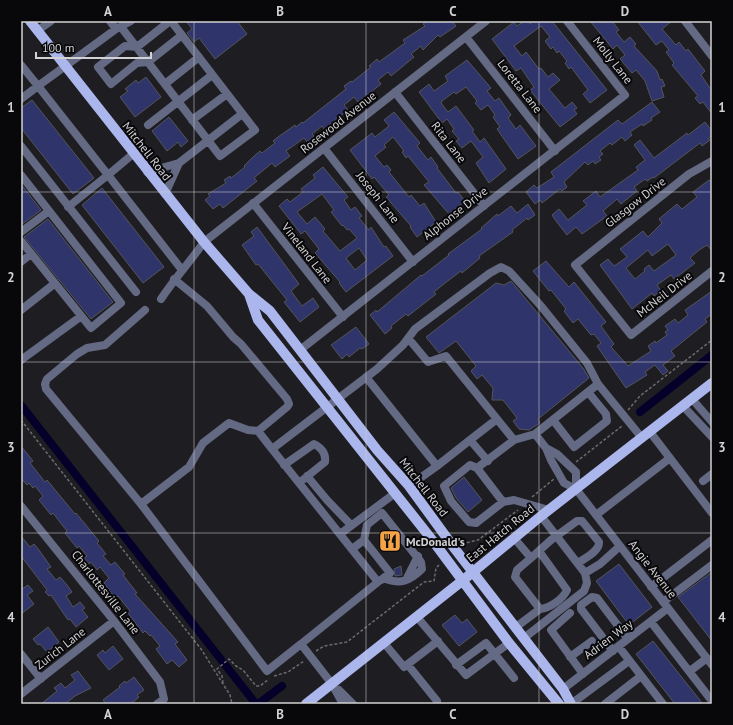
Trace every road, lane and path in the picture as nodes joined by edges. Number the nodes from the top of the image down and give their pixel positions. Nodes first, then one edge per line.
1 (30, 21) edge
2 (50, 21) edge
3 (110, 21) edge
4 (131, 21) edge
5 (170, 21) edge
6 (486, 21) edge
7 (567, 21) edge
8 (685, 21) edge
9 (119, 28) junction
10 (38, 31) junction
11 (182, 35) junction
12 (466, 37) junction
13 (137, 47) junction
14 (712, 56) edge
15 (199, 58) junction
16 (148, 62) junction
17 (21, 65) edge
18 (65, 66) junction
19 (212, 75) junction
20 (165, 84) junction
21 (38, 86) junction
22 (395, 92) junction
23 (227, 94) junction
24 (625, 95) joint
25 (21, 99) edge
26 (178, 102) junction
27 (242, 114) junction
28 (192, 120) junction
29 (148, 125) dead end
30 (208, 140) junction
31 (21, 146) edge
32 (324, 148) junction
33 (555, 151) junction
34 (133, 154) junction
35 (712, 161) edge
36 (179, 163) junction
37 (147, 172) junction
38 (21, 175) edge
39 (108, 175) junction
40 (165, 194) junction
41 (253, 203) junction
42 (484, 206) junction
43 (68, 207) junction
44 (49, 211) junction
45 (21, 232) edge
46 (21, 241) edge
47 (204, 242) junction
48 (31, 254) junction
49 (21, 262) edge
50 (413, 262) junction
51 (182, 270) junction
52 (712, 271) edge
53 (174, 279) junction
54 (54, 284) junction
55 (136, 292) dead end
56 (249, 294) junction
57 (161, 299) dead end
58 (21, 310) edge
59 (145, 310) dead end
60 (80, 317) junction
61 (343, 317) junction
62 (631, 335) joint
63 (408, 338) junction
64 (712, 340) edge
65 (300, 350) junction
66 (696, 352) dead end
67 (21, 360) edge
68 (366, 377) junction
69 (598, 384) junction
70 (712, 384) edge
71 (588, 392) junction
72 (338, 398) junction
73 (692, 399) junction
74 (683, 406) junction
75 (327, 408) junction
76 (711, 418) edge
77 (497, 419) junction
78 (21, 420) edge
79 (553, 420) junction
80 (258, 431) junction
81 (535, 434) junction
82 (646, 435) junction
83 (712, 437) edge
84 (470, 440) junction
85 (514, 440) junction
86 (546, 448) junction
87 (272, 449) junction
88 (670, 458) junction
89 (488, 461) junction
90 (284, 465) junction
91 (437, 466) junction
92 (477, 468) junction
93 (712, 474) edge
94 (307, 476) junction
95 (703, 481) dead end
96 (299, 483) junction
97 (410, 486) junction
98 (576, 488) junction
99 (394, 494) junction
100 (503, 502) junction
101 (141, 504) junction
102 (21, 506) edge
103 (545, 513) junction
104 (712, 513) edge
105 (596, 515) junction
106 (351, 525) junction
107 (340, 534) junction
108 (557, 536) junction
109 (514, 538) junction
110 (364, 540) junction
111 (712, 540) edge
112 (620, 546) junction
113 (352, 549) junction
114 (539, 551) junction
115 (531, 558) junction
116 (578, 563) junction
117 (712, 565) edge
118 (472, 572) junction
119 (585, 573) junction
120 (381, 580) junction
121 (431, 581) dead end
122 (462, 581) junction
123 (652, 587) junction
124 (666, 605) junction
125 (540, 608) junction
126 (570, 613) dead end
127 (417, 617) junction
128 (114, 620) junction
129 (651, 622) junction
130 (516, 627) junction
131 (524, 638) junction
132 (628, 639) junction
133 (592, 641) dead end
134 (438, 642) junction
135 (384, 643) junction
136 (510, 643) junction
137 (302, 644) junction
138 (616, 649) junction
139 (21, 654) edge
140 (495, 654) junction
141 (310, 656) junction
142 (570, 658) junction
143 (707, 658) junction
144 (629, 661) junction
145 (408, 665) junction
146 (456, 665) junction
147 (712, 665) edge
148 (690, 672) junction
149 (583, 674) junction
150 (641, 676) junction
151 (514, 678) dead end
152 (41, 679) junction
153 (223, 683) junction
154 (332, 684) junction
155 (563, 689) junction
156 (21, 694) edge
157 (437, 700) dead end
158 (712, 701) edge
159 (156, 704) edge
160 (232, 704) edge
161 (306, 704) edge
162 (343, 704) edge
163 (353, 704) edge
164 (560, 704) edge
165 (571, 704) edge
166 (605, 704) edge
167 (663, 704) edge

1 - 10 main road, Mitchell Road
2 - 10 street
3 - 9 street
4 - 9 street
5 - 11 street
5 - 13 street
6 - 12 street, Rosewood Avenue
7 - 24 street, Molly Lane
8 - 14 street
9 - 13 street
9 - 18 street
10 - 18 main road, Mitchell Road
11 - 15 street
11 - 16 street
12 - 22 street, Rosewood Avenue
12 - 33 street, Loretta Lane
13 - 16 street
13 - 16 street
15 - 19 street
15 - 20 street
16 - 20 street
17 - 21 street
18 - 21 street
18 - 34 main road, Mitchell Road
19 - 23 street
19 - 26 street
20 - 26 street
21 - 25 street
21 - 39 street
22 - 32 street, Rosewood Avenue
22 - 42 street, Rita Lane
23 - 27 street
23 - 28 street
24 - 33 street, Alphonse Drive
26 - 28 street
26 - 29 street
27 - 30 street
27 - 30 street
28 - 30 street
30 - 36 street
31 - 43 street
32 - 41 street, Rosewood Avenue
32 - 50 street, Joseph Lane
33 - 42 street, Alphonse Drive
34 - 37 main road, Mitchell Road
34 - 39 street
35 - 62 street, Glasgow Drive
36 - 37 street
36 - 40 street
37 - 40 main road, Mitchell Road
38 - 44 street
39 - 43 street
39 - 51 street
40 - 47 main road, Mitchell Road
41 - 47 street, Rosewood Avenue
41 - 61 street, Vineland Lane
42 - 50 street, Alphonse Drive
43 - 55 street
44 - 45 street
44 - 60 street
46 - 48 street
47 - 51 street, Rosewood Avenue
47 - 56 main road, Mitchell Road
48 - 49 street
48 - 54 street
50 - 61 street, Alphonse Drive
51 - 53 street, Rosewood Avenue
52 - 62 street, McNeil Drive
53 - 57 street, Rosewood Avenue
53 - 80 street
54 - 58 street
54 - 60 street
56 - 65 main road, Mitchell Road
56 - 75 main road, Mitchell Road
59 - 101 street
60 - 67 street
61 - 65 street, Alphonse Drive
63 - 68 street
63 - 69 street
63 - 77 street
64 - 66 path
65 - 72 main road, Mitchell Road
68 - 72 street
68 - 91 street
69 - 71 street
69 - 82 street
70 - 73 main road, East Hatch Road
71 - 79 street
71 - 79 street
72 - 75 street
72 - 97 main road, Mitchell Road
73 - 74 main road, East Hatch Road
73 - 76 street
74 - 82 main road, East Hatch Road
74 - 83 street
75 - 87 street
75 - 99 main road, Mitchell Road
77 - 84 street
77 - 85 street
78 - 153 path
79 - 81 street
80 - 87 street
80 - 101 street
81 - 85 street
81 - 86 street
82 - 88 street
82 - 98 main road, East Hatch Road
84 - 89 street
84 - 91 street
85 - 89 street
86 - 98 street
86 - 98 street
87 - 90 street
88 - 104 street
88 - 105 street
89 - 92 street
90 - 94 street
90 - 96 street
91 - 97 street
92 - 100 street
92 - 100 street
93 - 95 street
94 - 96 street
94 - 106 street
96 - 107 street
97 - 118 main road, Mitchell Road
98 - 103 main road, East Hatch Road
98 - 105 street, Angie Avenue
99 - 106 street
99 - 122 main road, Mitchell Road
100 - 103 street
101 - 137 street
102 - 128 street, Charlottesville Lane
103 - 108 street
103 - 109 main road, East Hatch Road
105 - 112 street, Angie Avenue
106 - 107 street
107 - 113 street
108 - 114 street
108 - 116 street
108 - 116 street
109 - 115 street
109 - 118 main road, East Hatch Road
110 - 113 street
110 - 120 street
110 - 120 street
111 - 123 street
112 - 119 street
112 - 123 street, Angie Avenue
113 - 120 street
114 - 115 street
114 - 125 street
115 - 125 street
116 - 119 street
117 - 124 street, Adrien Way
118 - 122 main road, East Hatch Road
118 - 130 main road, Mitchell Road
119 - 131 street
120 - 137 street
121 - 141 path
122 - 127 main road, East Hatch Road
122 - 136 main road, Mitchell Road
123 - 124 street, Angie Avenue
124 - 129 street, Adrien Way
124 - 143 street, Angie Avenue
125 - 130 street
126 - 142 street
127 - 134 street
127 - 135 main road, East Hatch Road
128 - 152 street, Zurich Lane
128 - 159 street, Charlottesville Lane
129 - 132 street, Adrien Way
129 - 148 street
130 - 131 main road, Mitchell Road
131 - 155 main road, Mitchell Road
132 - 138 street, Adrien Way
132 - 138 street
133 - 142 street
134 - 145 street
134 - 146 street
135 - 145 street
135 - 154 main road, East Hatch Road
136 - 140 street
136 - 164 main road, Mitchell Road
137 - 141 street
138 - 144 street
138 - 149 street, Adrien Way
139 - 152 street
140 - 146 street
140 - 146 street
140 - 151 street
141 - 153 path
141 - 154 street
142 - 149 street
143 - 147 street, Angie Avenue
143 - 148 street
144 - 150 street
144 - 165 street
145 - 157 street
148 - 158 street
149 - 155 street, Adrien Way
150 - 166 street
150 - 167 street
152 - 156 street, Zurich Lane
153 - 160 path
154 - 161 main road, East Hatch Road
154 - 162 street
154 - 163 street
155 - 165 main road, Mitchell Road

